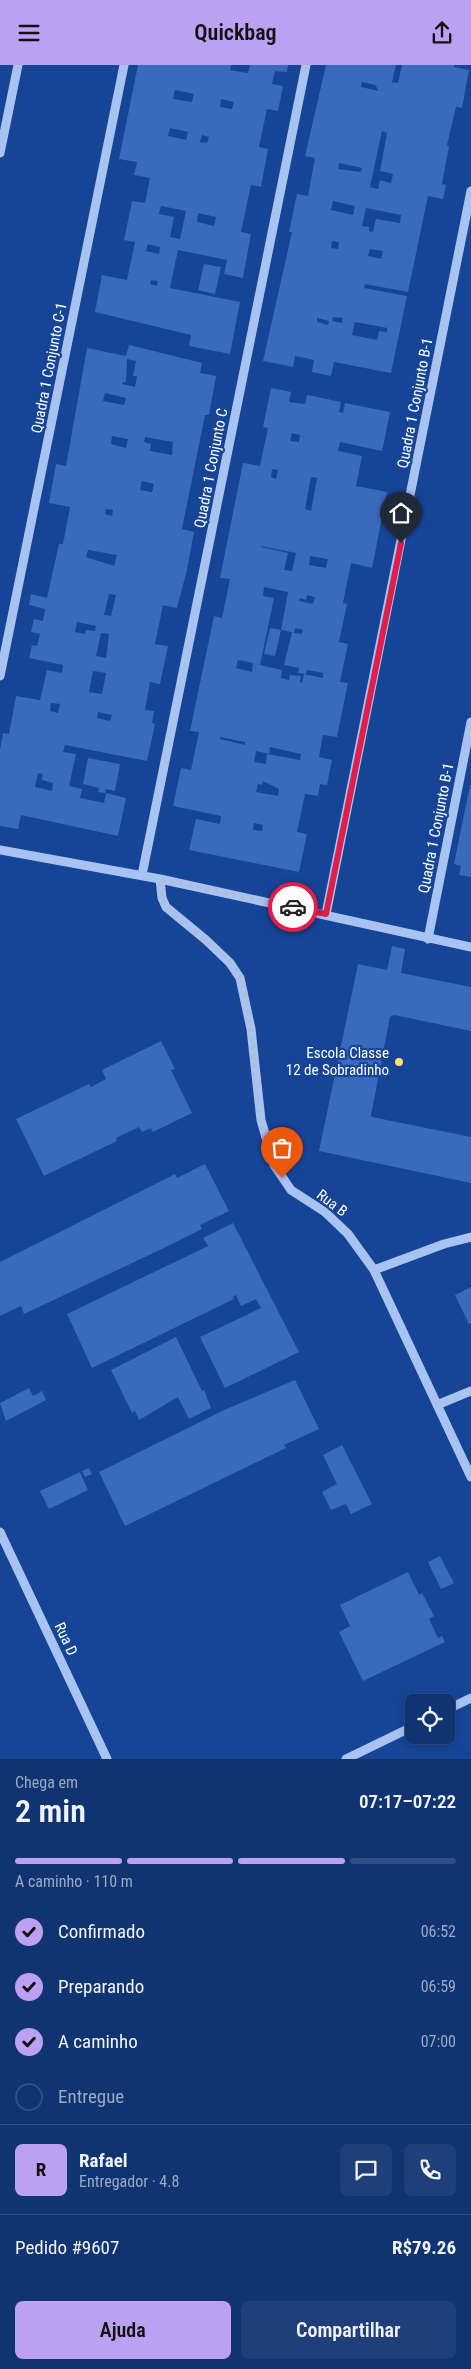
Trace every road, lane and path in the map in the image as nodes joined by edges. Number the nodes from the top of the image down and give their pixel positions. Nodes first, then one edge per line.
1 (18, 65) edge
2 (124, 65) edge
3 (306, 65) edge
4 (0, 153) edge
5 (471, 191) edge
6 (0, 676) edge
7 (471, 722) edge
8 (0, 850) edge
9 (142, 875) junction
10 (160, 879) junction
11 (326, 914) junction
12 (428, 939) junction
13 (471, 947) edge
14 (471, 1237) edge
15 (374, 1270) junction
16 (471, 1391) edge
17 (437, 1405) junction
18 (471, 1477) edge
19 (0, 1532) edge
20 (471, 1698) edge
21 (455, 1706) edge
22 (405, 1730) edge
23 (107, 1759) edge
24 (346, 1759) edge

1 - 4 street
2 - 6 street, Quadra 1 Conjunto C-1
3 - 9 street, Quadra 1 Conjunto C
5 - 11 street, Quadra 1 Conjunto B-1
7 - 12 street, Quadra 1 Conjunto B-1
8 - 9 street
9 - 10 street
10 - 11 street
10 - 15 street, Rua B
11 - 12 street
12 - 13 street
14 - 15 street
15 - 17 street, Rua B
16 - 17 street
17 - 18 street, Rua B
19 - 23 street, Rua D
20 - 21 street
22 - 24 street

